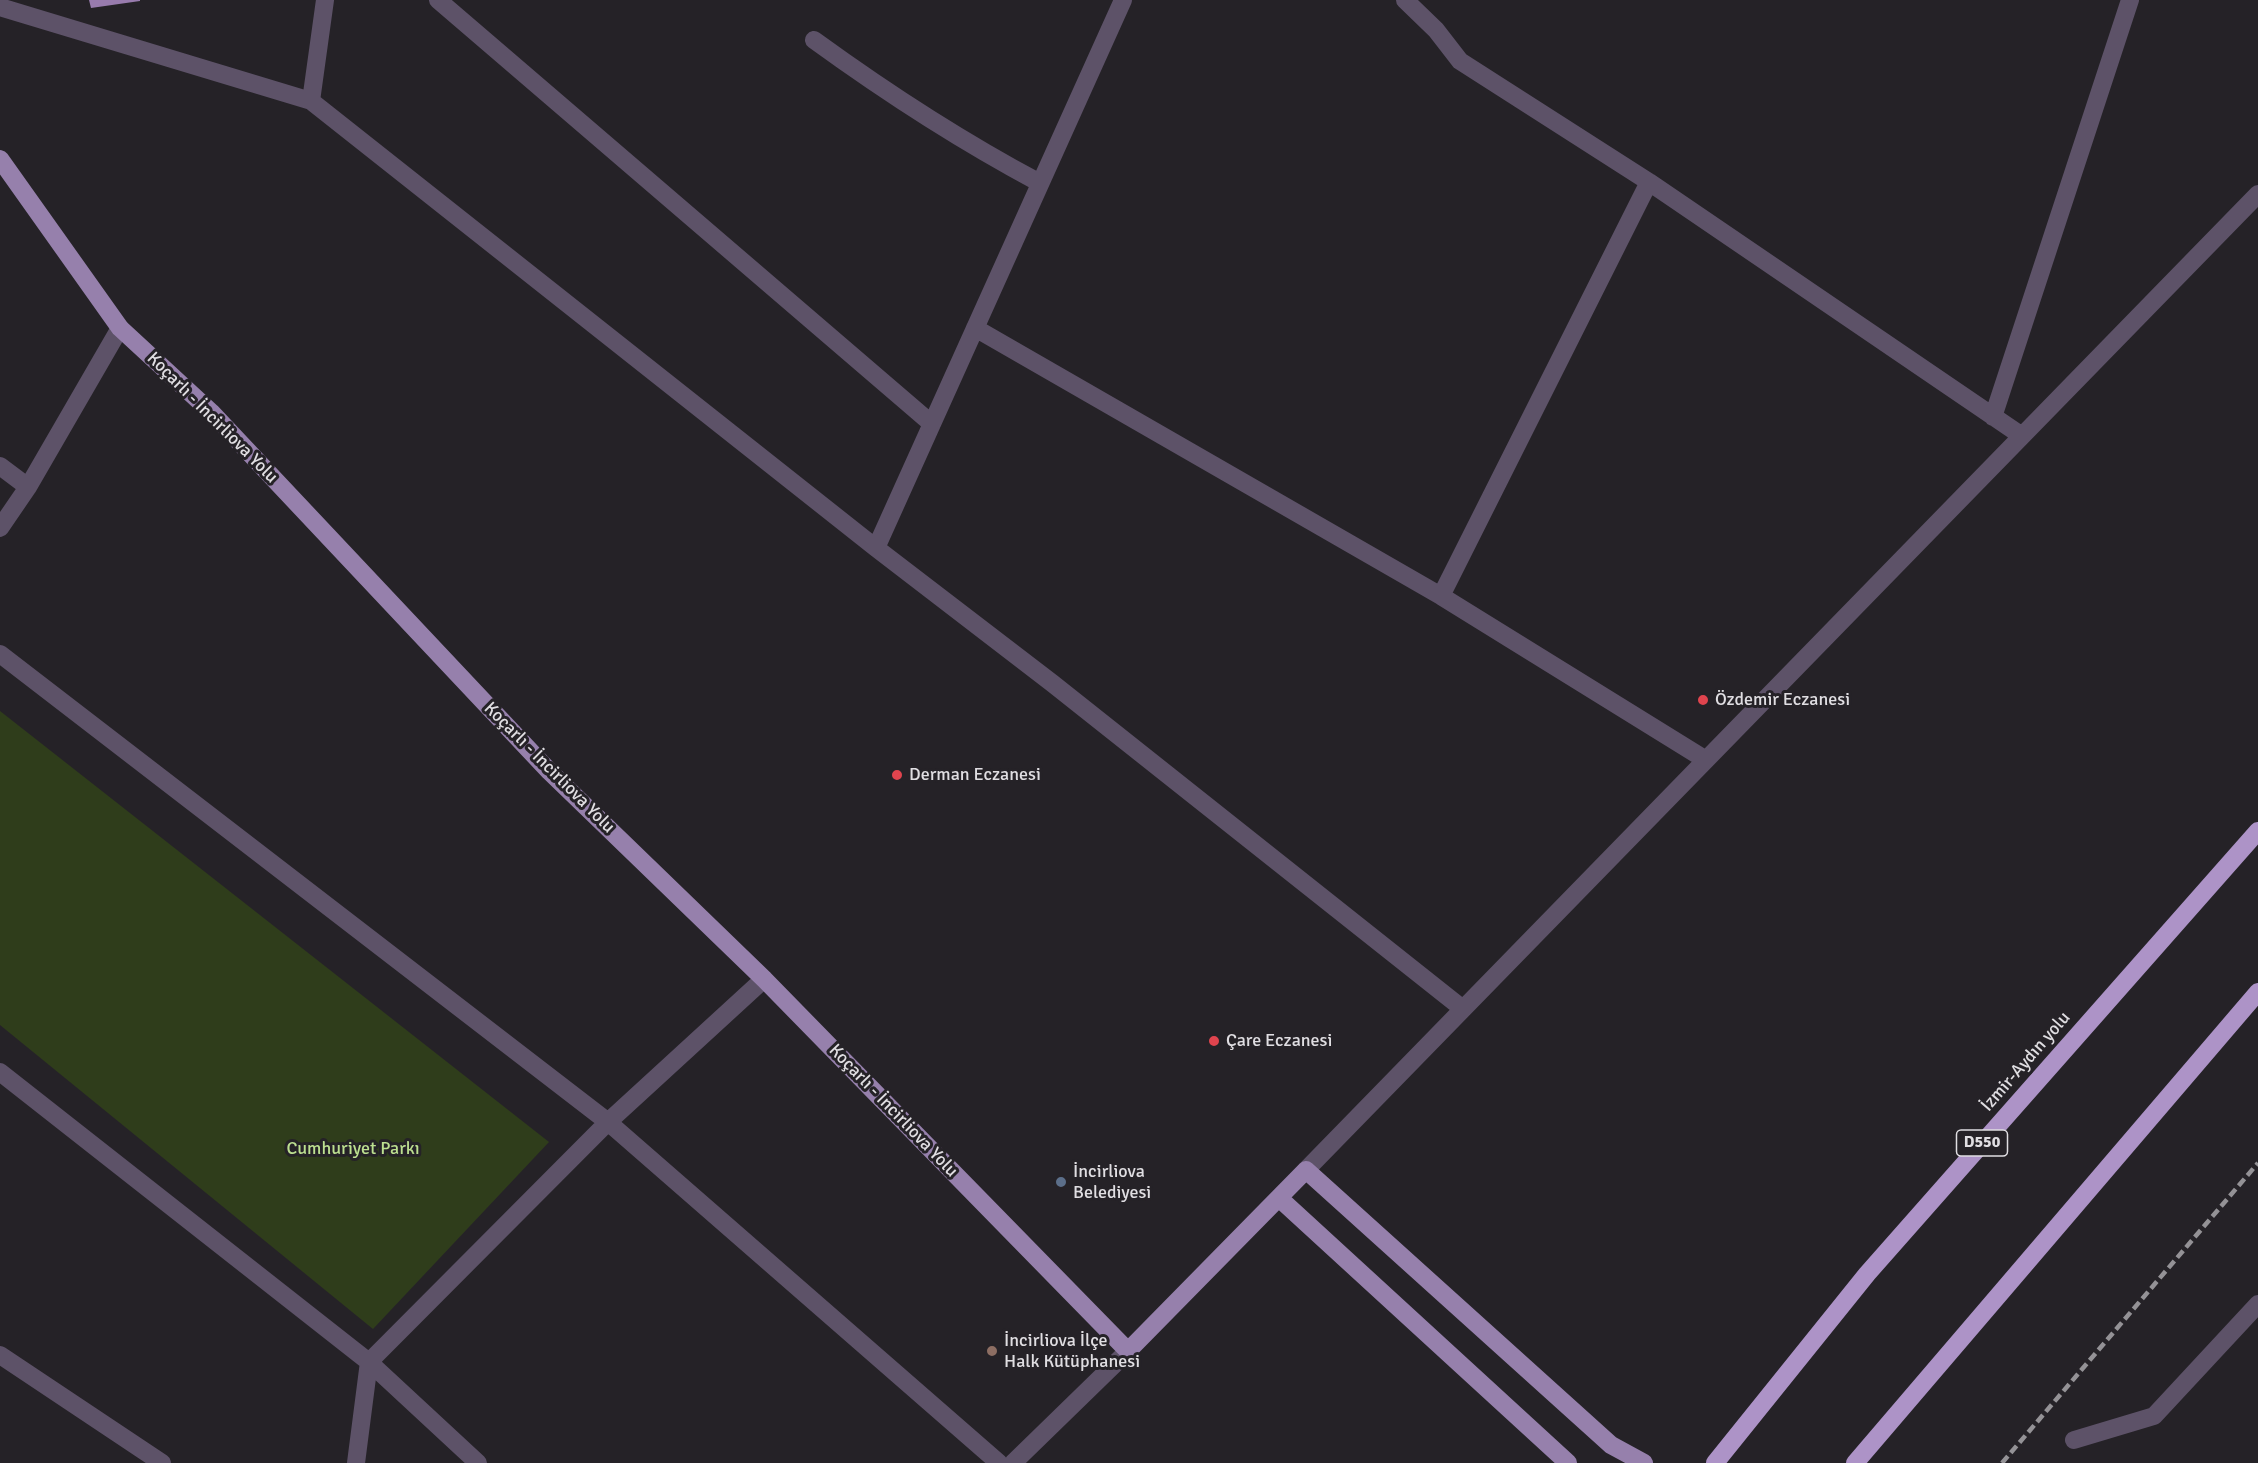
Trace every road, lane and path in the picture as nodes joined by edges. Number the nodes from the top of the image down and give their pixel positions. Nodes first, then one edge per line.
1 (325, 0) edge
2 (438, 0) edge
3 (1123, 0) edge
4 (1405, 0) edge
5 (2130, 0) edge
6 (0, 7) edge
7 (814, 40) dead end
8 (311, 101) junction
9 (0, 159) edge
10 (1649, 182) junction
11 (1041, 183) junction
12 (2258, 194) edge
13 (120, 328) junction
14 (975, 328) junction
15 (1993, 417) junction
16 (932, 423) junction
17 (2022, 436) junction
18 (0, 466) edge
19 (27, 487) junction
20 (0, 528) edge
21 (876, 548) junction
22 (1441, 596) junction
23 (0, 654) edge
24 (1706, 760) junction
25 (2258, 831) edge
26 (764, 979) junction
27 (2258, 992) edge
28 (1463, 1010) junction
29 (0, 1072) edge
30 (608, 1122) junction
31 (1306, 1170) junction
32 (1279, 1198) junction
33 (2258, 1304) edge
34 (1128, 1351) junction
35 (0, 1354) edge
36 (369, 1362) junction
37 (2074, 1440) dead end
38 (162, 1463) edge
39 (356, 1463) edge
40 (478, 1463) edge
41 (999, 1463) edge
42 (1013, 1463) edge
43 (1568, 1463) edge
44 (1644, 1463) edge
45 (1715, 1463) edge
46 (1855, 1463) edge

1 - 8 street
2 - 16 street
3 - 11 street
4 - 10 street
5 - 15 street
6 - 8 street
7 - 11 street
8 - 21 street
9 - 13 main road, Koçarlı - İncirliova Yolu
10 - 15 street
10 - 22 street
11 - 14 street
12 - 17 street
13 - 19 street
13 - 26 main road, Koçarlı - İncirliova Yolu
14 - 16 street
14 - 22 street
15 - 17 street
16 - 21 street
17 - 24 street
18 - 19 street
19 - 20 street
21 - 28 street
22 - 24 street
23 - 30 street
24 - 28 street
25 - 45 highway, İzmir-Aydın yolu / D550
26 - 30 street
26 - 34 main road, Koçarlı - İncirliova Yolu
27 - 46 highway
28 - 31 street
29 - 36 street
30 - 36 street
30 - 41 street
31 - 32 main road
31 - 44 main road
32 - 34 main road
32 - 43 main road
33 - 37 street
34 - 42 street
35 - 38 street
36 - 39 street
36 - 40 street

